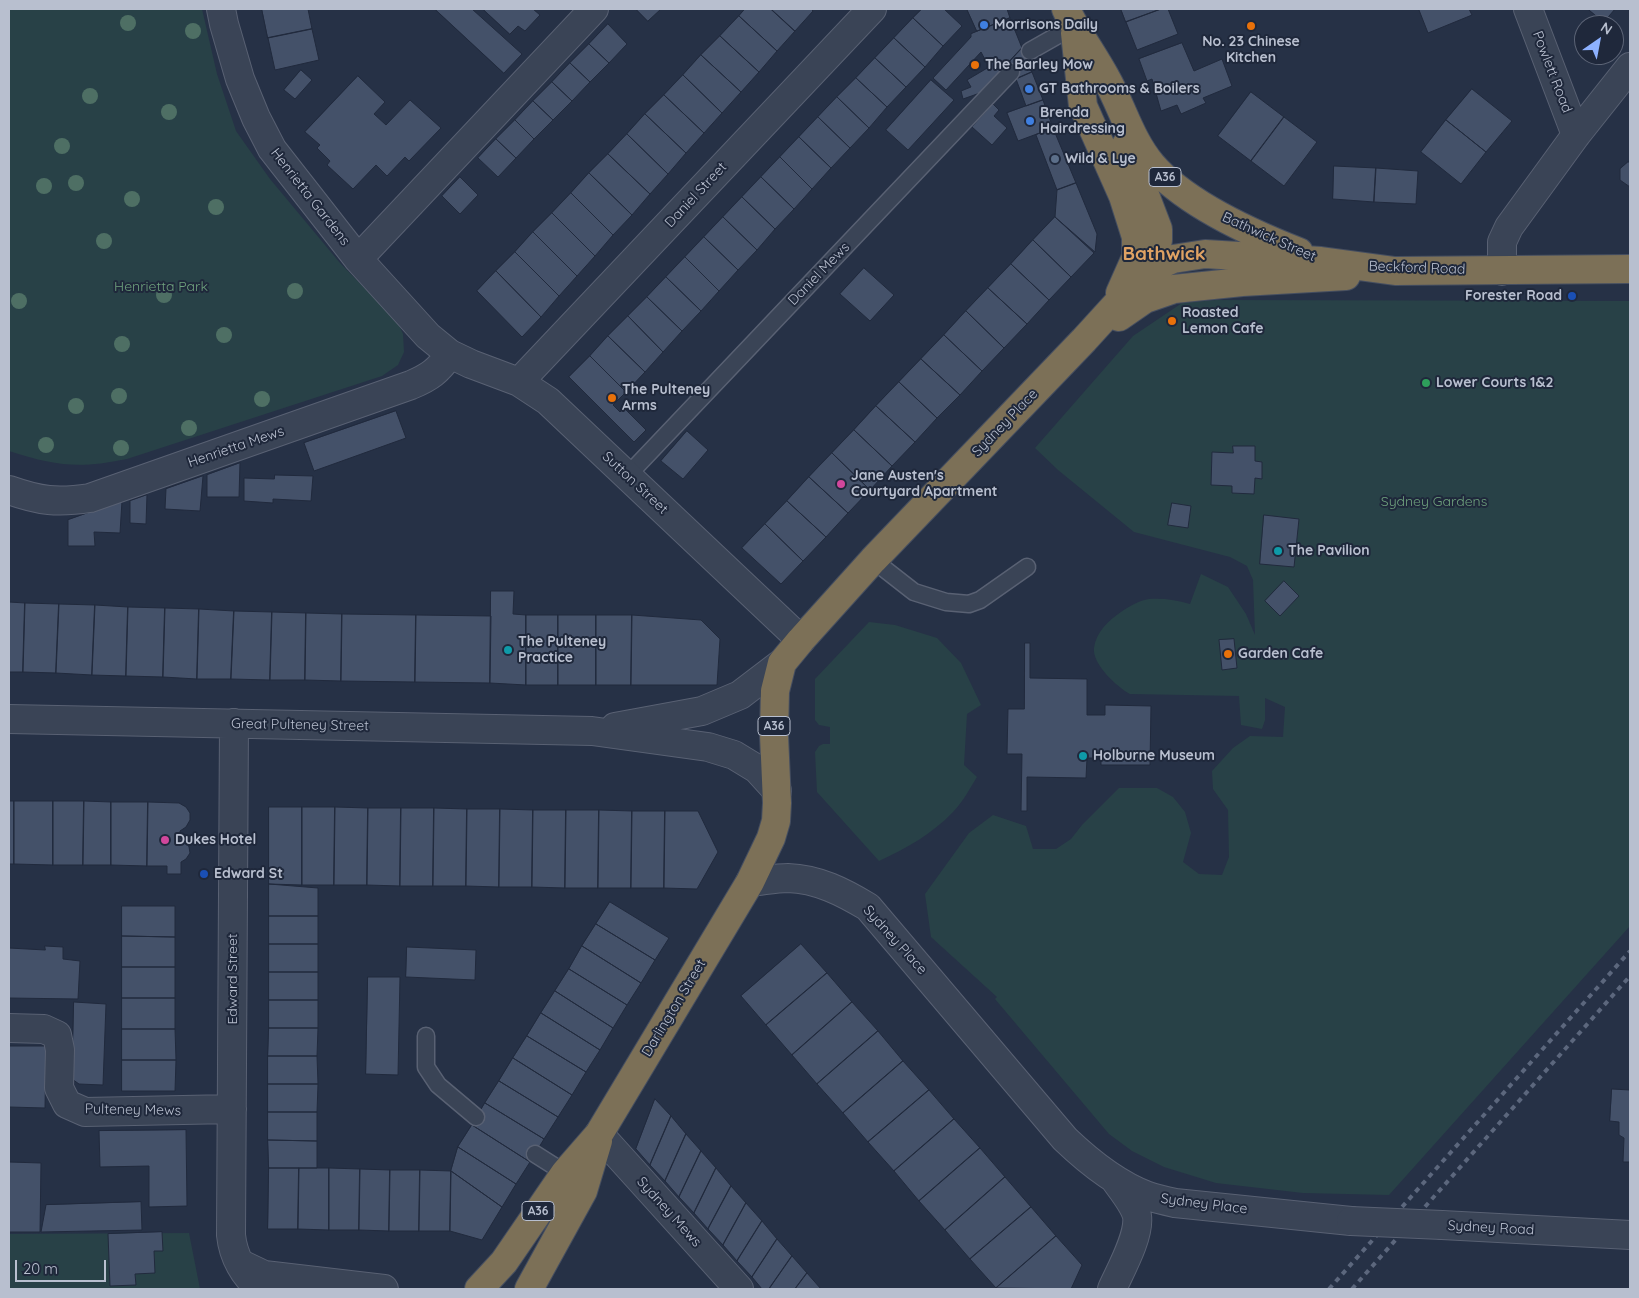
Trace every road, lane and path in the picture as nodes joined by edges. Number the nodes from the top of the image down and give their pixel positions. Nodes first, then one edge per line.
1 (221, 9) edge
2 (594, 9) edge
3 (872, 9) edge
4 (1528, 9) edge
5 (1070, 18) edge
6 (1030, 51) dead end
7 (1630, 68) edge
8 (1010, 72) dead end
9 (1576, 135) junction
10 (1123, 196) junction
11 (1158, 229) junction
12 (1205, 254) junction
13 (358, 259) junction
14 (1321, 260) junction
15 (1153, 268) junction
16 (1630, 269) edge
17 (1395, 270) junction
18 (1502, 271) junction
19 (1144, 299) junction
20 (1115, 306) junction
21 (1084, 340) junction
22 (450, 354) junction
23 (519, 382) junction
24 (627, 476) junction
25 (9, 490) edge
26 (873, 560) junction
27 (1027, 567) dead end
28 (801, 640) junction
29 (782, 663) junction
30 (9, 719) edge
31 (234, 723) junction
32 (592, 731) junction
33 (777, 791) junction
34 (750, 882) junction
35 (9, 1028) edge
36 (426, 1036) dead end
37 (232, 1110) junction
38 (476, 1117) dead end
39 (599, 1134) junction
40 (535, 1154) dead end
41 (564, 1173) junction
42 (1114, 1178) junction
43 (1352, 1220) joint
44 (1630, 1234) edge
45 (240, 1264) junction
46 (262, 1289) edge
47 (384, 1289) edge
48 (479, 1289) edge
49 (529, 1289) edge
50 (739, 1289) edge
51 (1112, 1289) edge

1 - 13 street, Henrietta Gardens
2 - 13 street
3 - 23 street, Daniel Street
4 - 9 street, Powlett Road
5 - 6 lane
5 - 10 highway, A36
5 - 11 highway, A36
5 - 14 highway, Bathwick Street / A36
7 - 9 street
8 - 24 lane, Daniel Mews
9 - 18 street
10 - 11 highway, A36
10 - 20 highway, A36
11 - 12 highway, A36
11 - 15 highway, A36
12 - 14 highway, Beckford Road / A36
12 - 15 highway, Sydney Place / A36
13 - 22 street, Henrietta Gardens
14 - 17 highway, Beckford Road / A36
15 - 19 highway, A36
15 - 20 highway, Sydney Place / A36
16 - 18 highway, Beckford Road / A36
17 - 18 highway, Beckford Road / A36
17 - 19 highway, A36
19 - 21 highway, A36
20 - 21 highway, Sydney Place / A36
21 - 26 highway, Sydney Place / A36
22 - 23 street, Sutton Street
22 - 25 street, Henrietta Mews
23 - 24 street, Sutton Street
24 - 28 street, Sutton Street
26 - 27 lane
26 - 28 highway, Sydney Place / A36
28 - 29 highway, Sydney Place / A36
29 - 32 street, Great Pulteney Street
29 - 33 highway, Sydney Place / A36
30 - 31 street, Great Pulteney Street
31 - 32 street, Great Pulteney Street
31 - 37 street, Edward Street
32 - 33 street, Great Pulteney Street
33 - 34 highway, Sydney Place / A36
34 - 39 highway, Darlington Street / A36
34 - 42 street, Sydney Place
35 - 37 street, Pulteney Mews
36 - 38 lane
37 - 45 street, Edward Street
39 - 41 highway, Darlington Street / A36
39 - 49 highway, Darlington Street / A36
39 - 50 street, Sydney Mews
40 - 41 lane
41 - 48 highway, Darlington Street / A36
42 - 43 street, Sydney Place
42 - 51 street
43 - 44 street, Sydney Road, bridge
45 - 46 street, Edward Street
45 - 47 street

